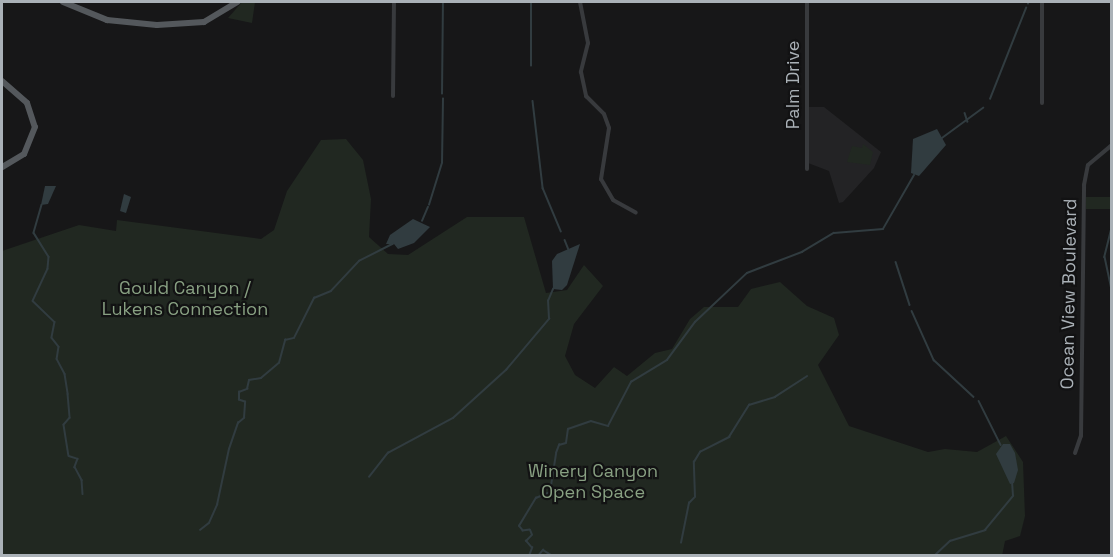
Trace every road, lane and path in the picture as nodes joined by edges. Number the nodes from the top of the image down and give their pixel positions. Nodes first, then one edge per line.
1 (63, 2) edge
2 (73, 2) edge
3 (237, 2) edge
4 (394, 2) edge
5 (580, 2) edge
6 (807, 2) edge
7 (1042, 2) edge
8 (78, 8) junction
9 (2, 81) edge
10 (393, 96) dead end
11 (1042, 103) dead end
12 (1112, 146) edge
13 (2, 166) edge
14 (807, 169) dead end
15 (636, 213) dead end
16 (1075, 453) dead end

1 - 8 main road
2 - 8 main road
3 - 8 main road
4 - 10 street
5 - 15 street
6 - 14 street, Palm Drive
7 - 11 street
9 - 13 main road
12 - 16 street, Ocean View Boulevard

